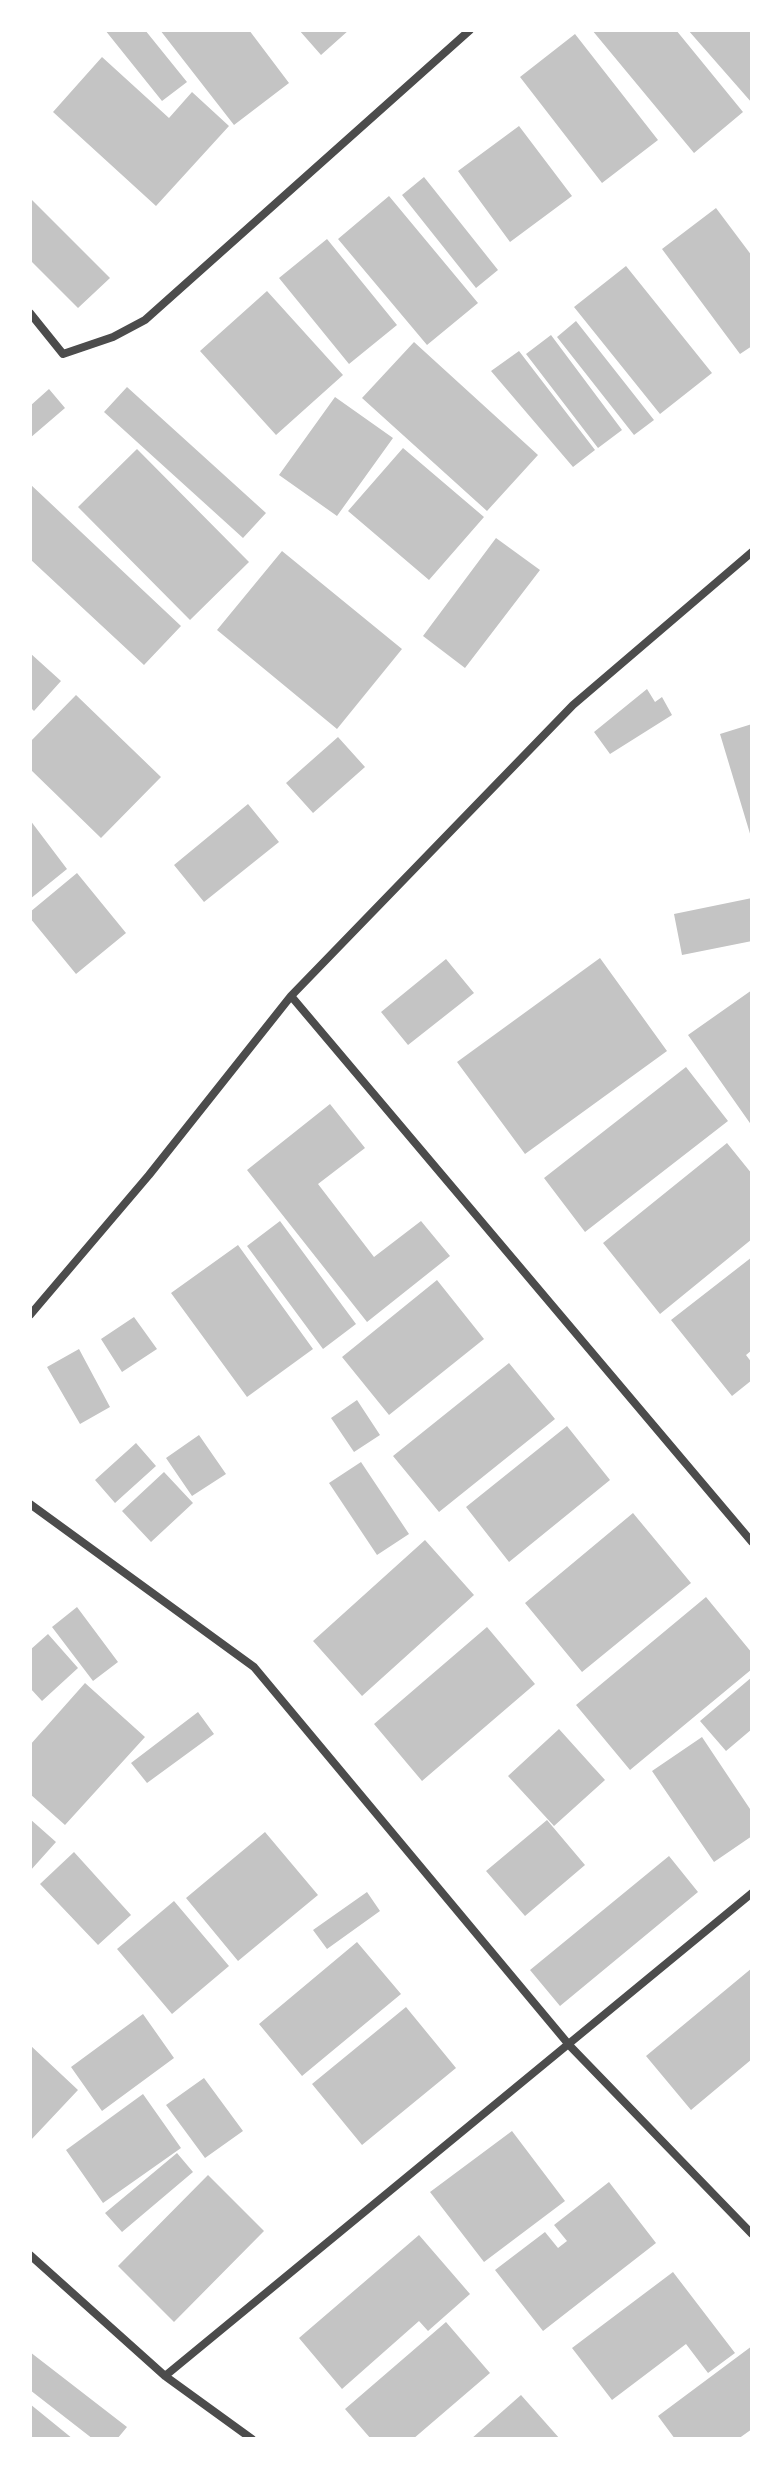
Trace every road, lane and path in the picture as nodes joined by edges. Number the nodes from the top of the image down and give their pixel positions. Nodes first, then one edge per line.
1 (470, 30) edge
2 (30, 313) edge
3 (752, 552) edge
4 (291, 996) junction
5 (30, 1315) edge
6 (30, 1504) edge
7 (752, 1542) edge
8 (752, 1893) edge
9 (570, 2046) junction
10 (752, 2234) edge
11 (30, 2255) edge
12 (165, 2376) junction
13 (252, 2439) edge

1 - 2 street
3 - 4 street
4 - 5 street
4 - 7 street
6 - 9 street
8 - 9 street
9 - 10 street
9 - 12 street
11 - 12 street
12 - 13 street

